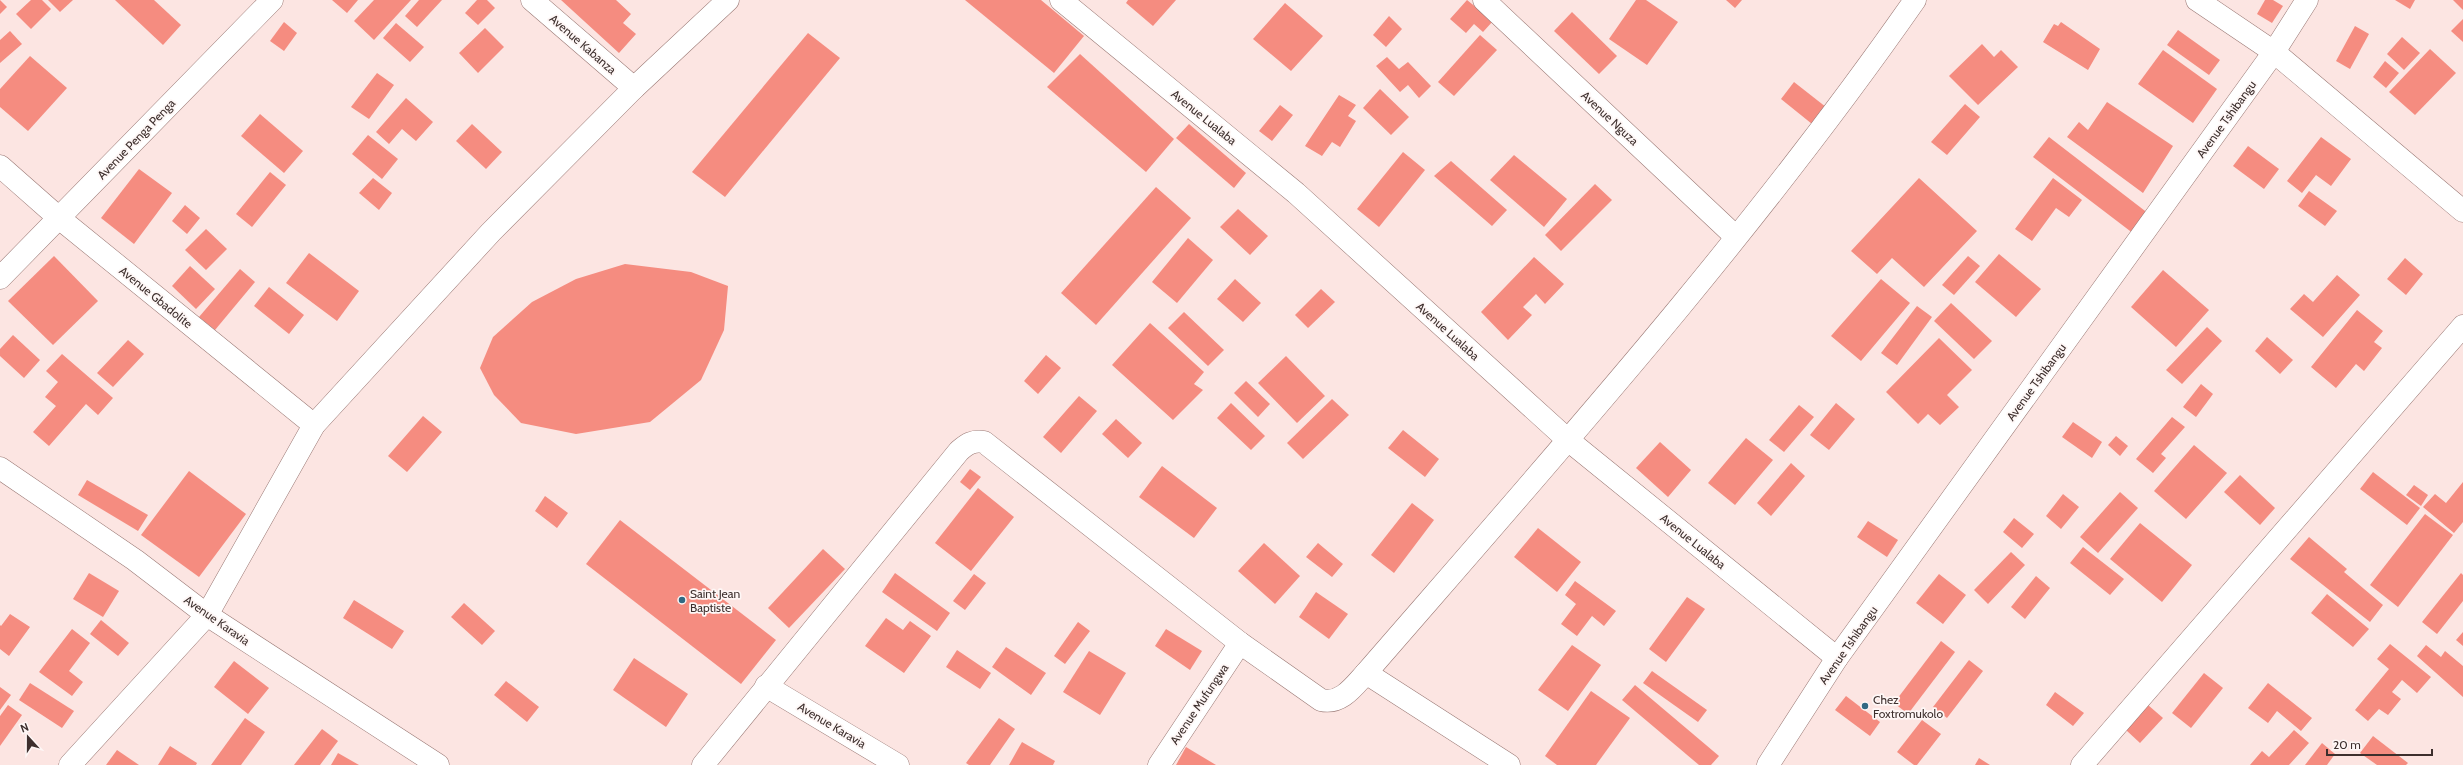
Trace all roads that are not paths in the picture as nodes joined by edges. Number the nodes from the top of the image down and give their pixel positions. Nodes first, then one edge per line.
1 (272, 0) edge
2 (532, 0) edge
3 (728, 0) edge
4 (1060, 0) edge
5 (1484, 0) edge
6 (1915, 0) edge
7 (2198, 0) edge
8 (2307, 0) edge
9 (2274, 52) junction
10 (634, 88) junction
11 (0, 166) edge
12 (2462, 208) edge
13 (59, 218) junction
14 (1735, 236) junction
15 (0, 278) edge
16 (2463, 326) edge
17 (314, 426) junction
18 (1568, 440) junction
19 (0, 468) edge
20 (207, 615) junction
21 (1240, 643) junction
22 (1837, 658) junction
23 (1366, 673) junction
24 (766, 686) junction
25 (70, 765) edge
26 (438, 765) edge
27 (703, 765) edge
28 (898, 765) edge
29 (1159, 765) edge
30 (1509, 765) edge
31 (1768, 765) edge
32 (2082, 765) edge

1 - 13 street, Avenue Penga Penga
2 - 10 street, Avenue Kabanza
3 - 10 street
4 - 18 street, Avenue Lualaba
5 - 14 street, Avenue Nguza
6 - 14 street
7 - 9 street
8 - 9 street, Avenue Tshibangu
9 - 12 street
9 - 22 street, Avenue Tshibangu
10 - 17 street
11 - 13 street, Avenue Gbadolite
13 - 15 street, Avenue Penga Penga
13 - 17 street, Avenue Gbadolite
14 - 18 street
16 - 32 street
17 - 20 street
18 - 22 street, Avenue Lualaba
18 - 23 street
19 - 20 street, Avenue Karavia
20 - 25 street
20 - 26 street, Avenue Karavia
21 - 23 street
21 - 24 street
21 - 29 street, Avenue Mufungwa
22 - 31 street, Avenue Tshibangu
23 - 30 street
24 - 27 street
24 - 28 street, Avenue Karavia

